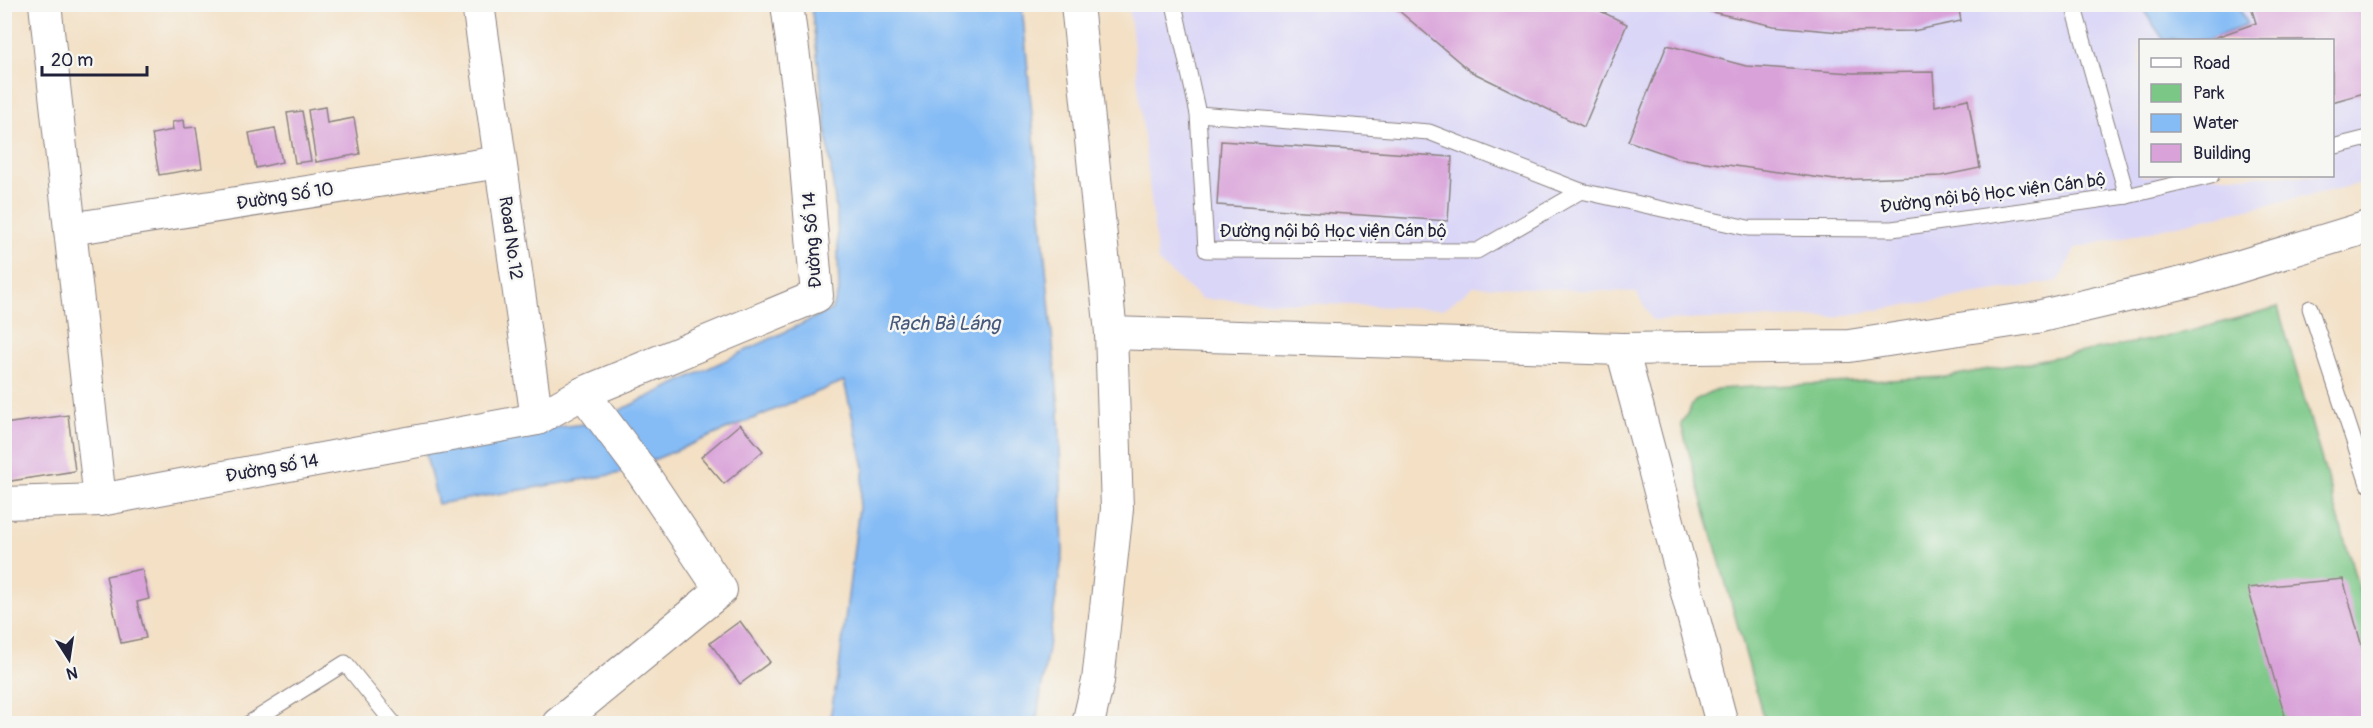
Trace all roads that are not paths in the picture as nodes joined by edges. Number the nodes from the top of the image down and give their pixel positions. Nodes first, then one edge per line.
1 (45, 4) edge
2 (478, 4) edge
3 (787, 4) edge
4 (1077, 4) edge
5 (1174, 4) edge
6 (2073, 4) edge
7 (1198, 114) junction
8 (2368, 138) edge
9 (2334, 146) edge
10 (500, 162) junction
11 (2207, 177) edge
12 (1581, 191) junction
13 (2127, 196) junction
14 (2368, 227) edge
15 (70, 229) junction
16 (2310, 308) dead end
17 (1111, 333) junction
18 (1622, 349) junction
19 (583, 393) junction
20 (537, 419) junction
21 (2368, 484) edge
22 (100, 500) junction
23 (4, 503) edge
24 (248, 723) edge
25 (394, 723) edge
26 (558, 723) edge
27 (1088, 723) edge
28 (1722, 723) edge

1 - 15 street
2 - 10 street, Road No.12
3 - 19 street, Đường Số 14
4 - 17 street
5 - 7 lane, Đường nội bộ Học viện Cán bộ
6 - 13 lane, Đường nội bộ Học viện Cán bộ
7 - 12 lane, Đường nội bộ Học viện Cán bộ
7 - 12 lane, Đường nội bộ Học viện Cán bộ
8 - 9 lane
10 - 15 street, Đường Số 10
10 - 20 street, Road No.12
11 - 13 lane, Đường nội bộ Học viện Cán bộ
12 - 13 lane, Đường nội bộ Học viện Cán bộ
14 - 18 street
15 - 22 street
16 - 21 lane
17 - 18 street
17 - 27 street
18 - 28 street
19 - 20 street
19 - 26 street
20 - 22 street, Đường số 14
22 - 23 street, Đường số 14
24 - 25 lane

